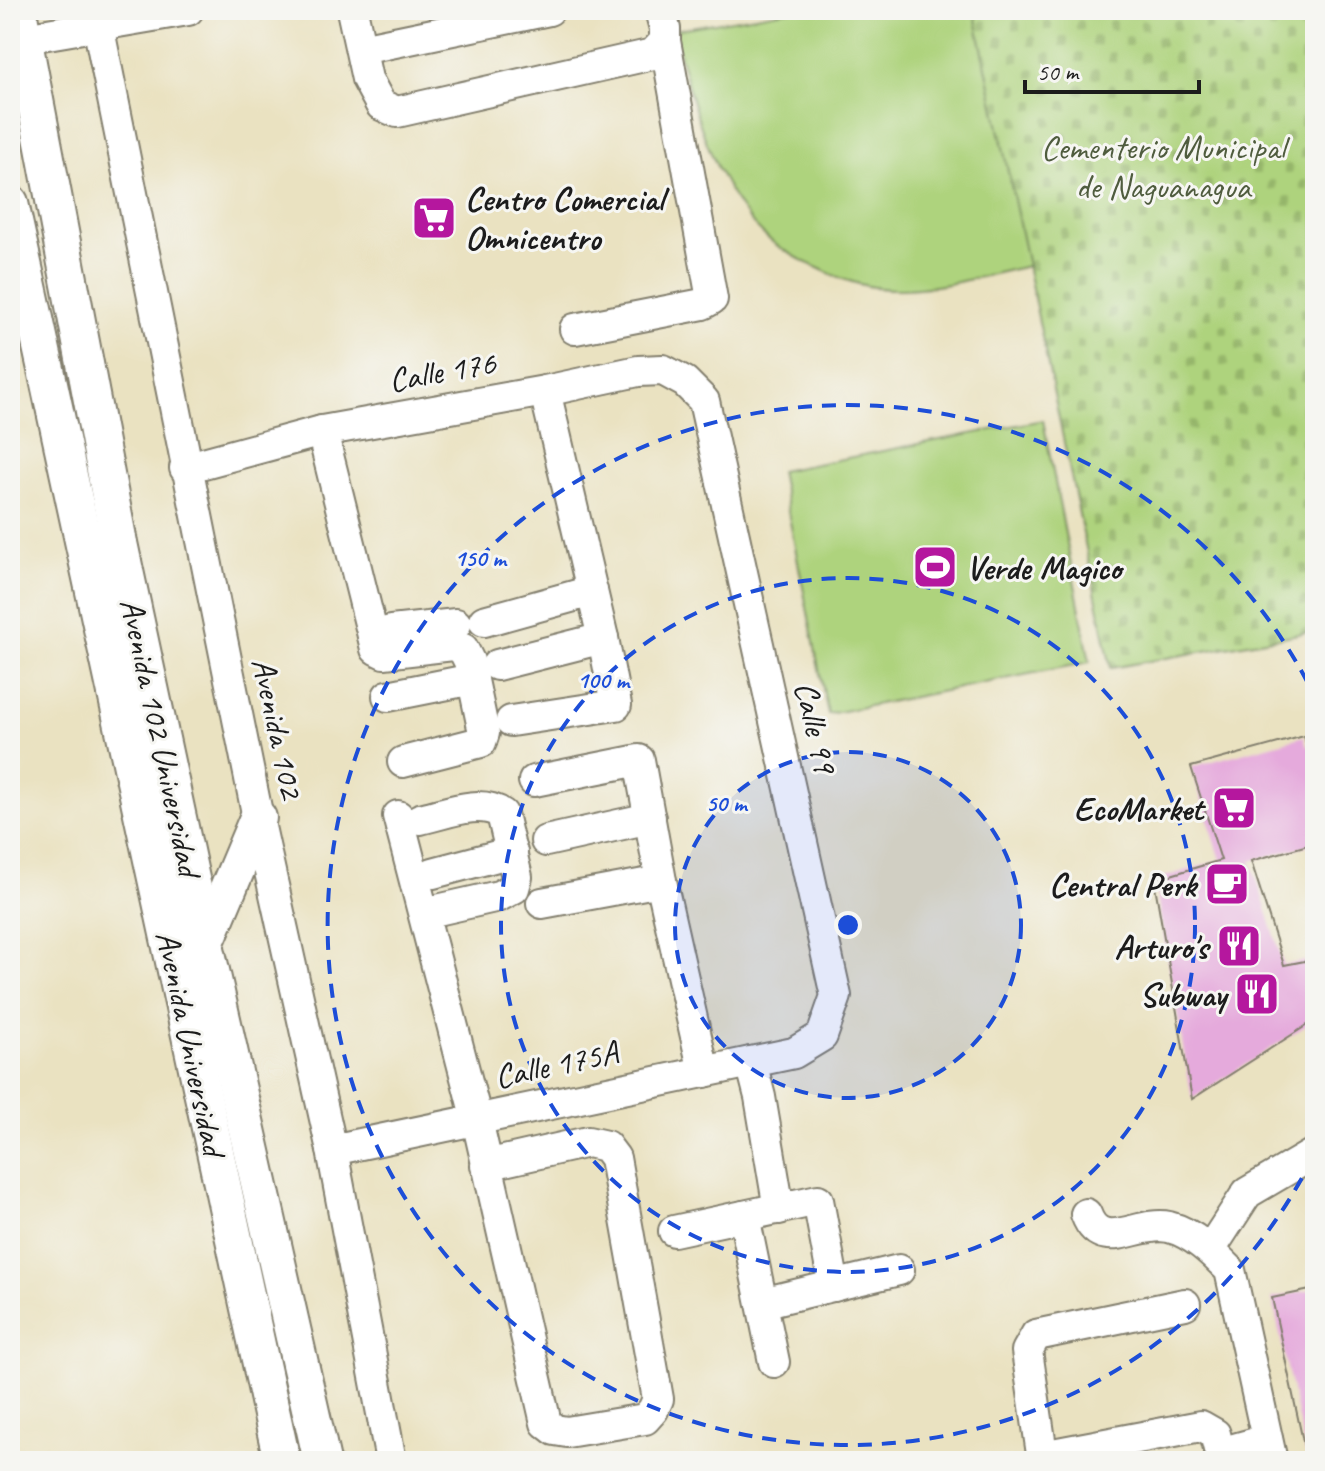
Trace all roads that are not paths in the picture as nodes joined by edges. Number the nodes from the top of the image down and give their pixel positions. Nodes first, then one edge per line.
1 (188, 10) edge
2 (352, 10) edge
3 (549, 10) edge
4 (660, 10) edge
5 (96, 18) edge
6 (17, 26) edge
7 (665, 41) junction
8 (361, 49) junction
9 (10, 203) edge
10 (575, 329) dead end
11 (545, 391) junction
12 (704, 401) joint
13 (322, 431) junction
14 (185, 468) junction
15 (592, 591) junction
16 (373, 636) junction
17 (603, 638) junction
18 (485, 672) junction
19 (388, 696) dead end
20 (511, 721) dead end
21 (403, 762) dead end
22 (534, 781) dead end
23 (258, 818) junction
24 (650, 818) junction
25 (546, 841) dead end
26 (512, 852) junction
27 (433, 873) dead end
28 (661, 881) junction
29 (542, 903) dead end
30 (424, 913) junction
31 (205, 944) junction
32 (794, 1053) joint
33 (751, 1062) junction
34 (704, 1072) junction
35 (477, 1120) junction
36 (332, 1150) junction
37 (1315, 1153) edge
38 (486, 1165) junction
39 (779, 1209) junction
40 (1086, 1214) dead end
41 (744, 1216) junction
42 (674, 1231) dead end
43 (1220, 1260) junction
44 (899, 1270) dead end
45 (834, 1286) junction
46 (762, 1303) junction
47 (1185, 1304) dead end
48 (774, 1362) dead end
49 (1270, 1450) edge
50 (1221, 1457) edge
51 (1043, 1458) edge
52 (282, 1461) edge
53 (322, 1461) edge
54 (391, 1461) edge

1 - 5 street
2 - 8 street
3 - 8 street
4 - 7 street
5 - 6 street
5 - 14 street, Avenida 102
6 - 31 main road, Avenida 102 Universidad
7 - 8 street
7 - 10 street
9 - 52 main road, Avenida Universidad
11 - 12 street, Calle 176
11 - 13 street, Calle 176
11 - 15 street
12 - 32 street, Calle 99
13 - 14 street, Calle 176
13 - 16 street
14 - 23 street, Avenida 102
15 - 16 street
15 - 17 street
16 - 18 street
17 - 18 street
17 - 20 street
18 - 19 street
18 - 21 street
22 - 24 street
23 - 31 main road
23 - 36 street, Avenida 102
24 - 25 street
24 - 28 street
26 - 27 street
26 - 30 street
26 - 30 street
28 - 29 street
28 - 34 street
30 - 35 street
31 - 53 main road, Avenida 102 Universidad
32 - 33 street, Calle 175A
33 - 34 street, Calle 175A
33 - 39 street
34 - 35 street, Calle 175A
35 - 36 street, Calle 175A
35 - 38 street
36 - 54 street, Avenida 102
37 - 43 street
38 - 38 street
39 - 41 street
39 - 45 street
40 - 43 street
41 - 42 street
41 - 46 street
43 - 49 street
44 - 45 street
45 - 46 street
46 - 48 street
47 - 51 street
49 - 50 street
50 - 51 street

